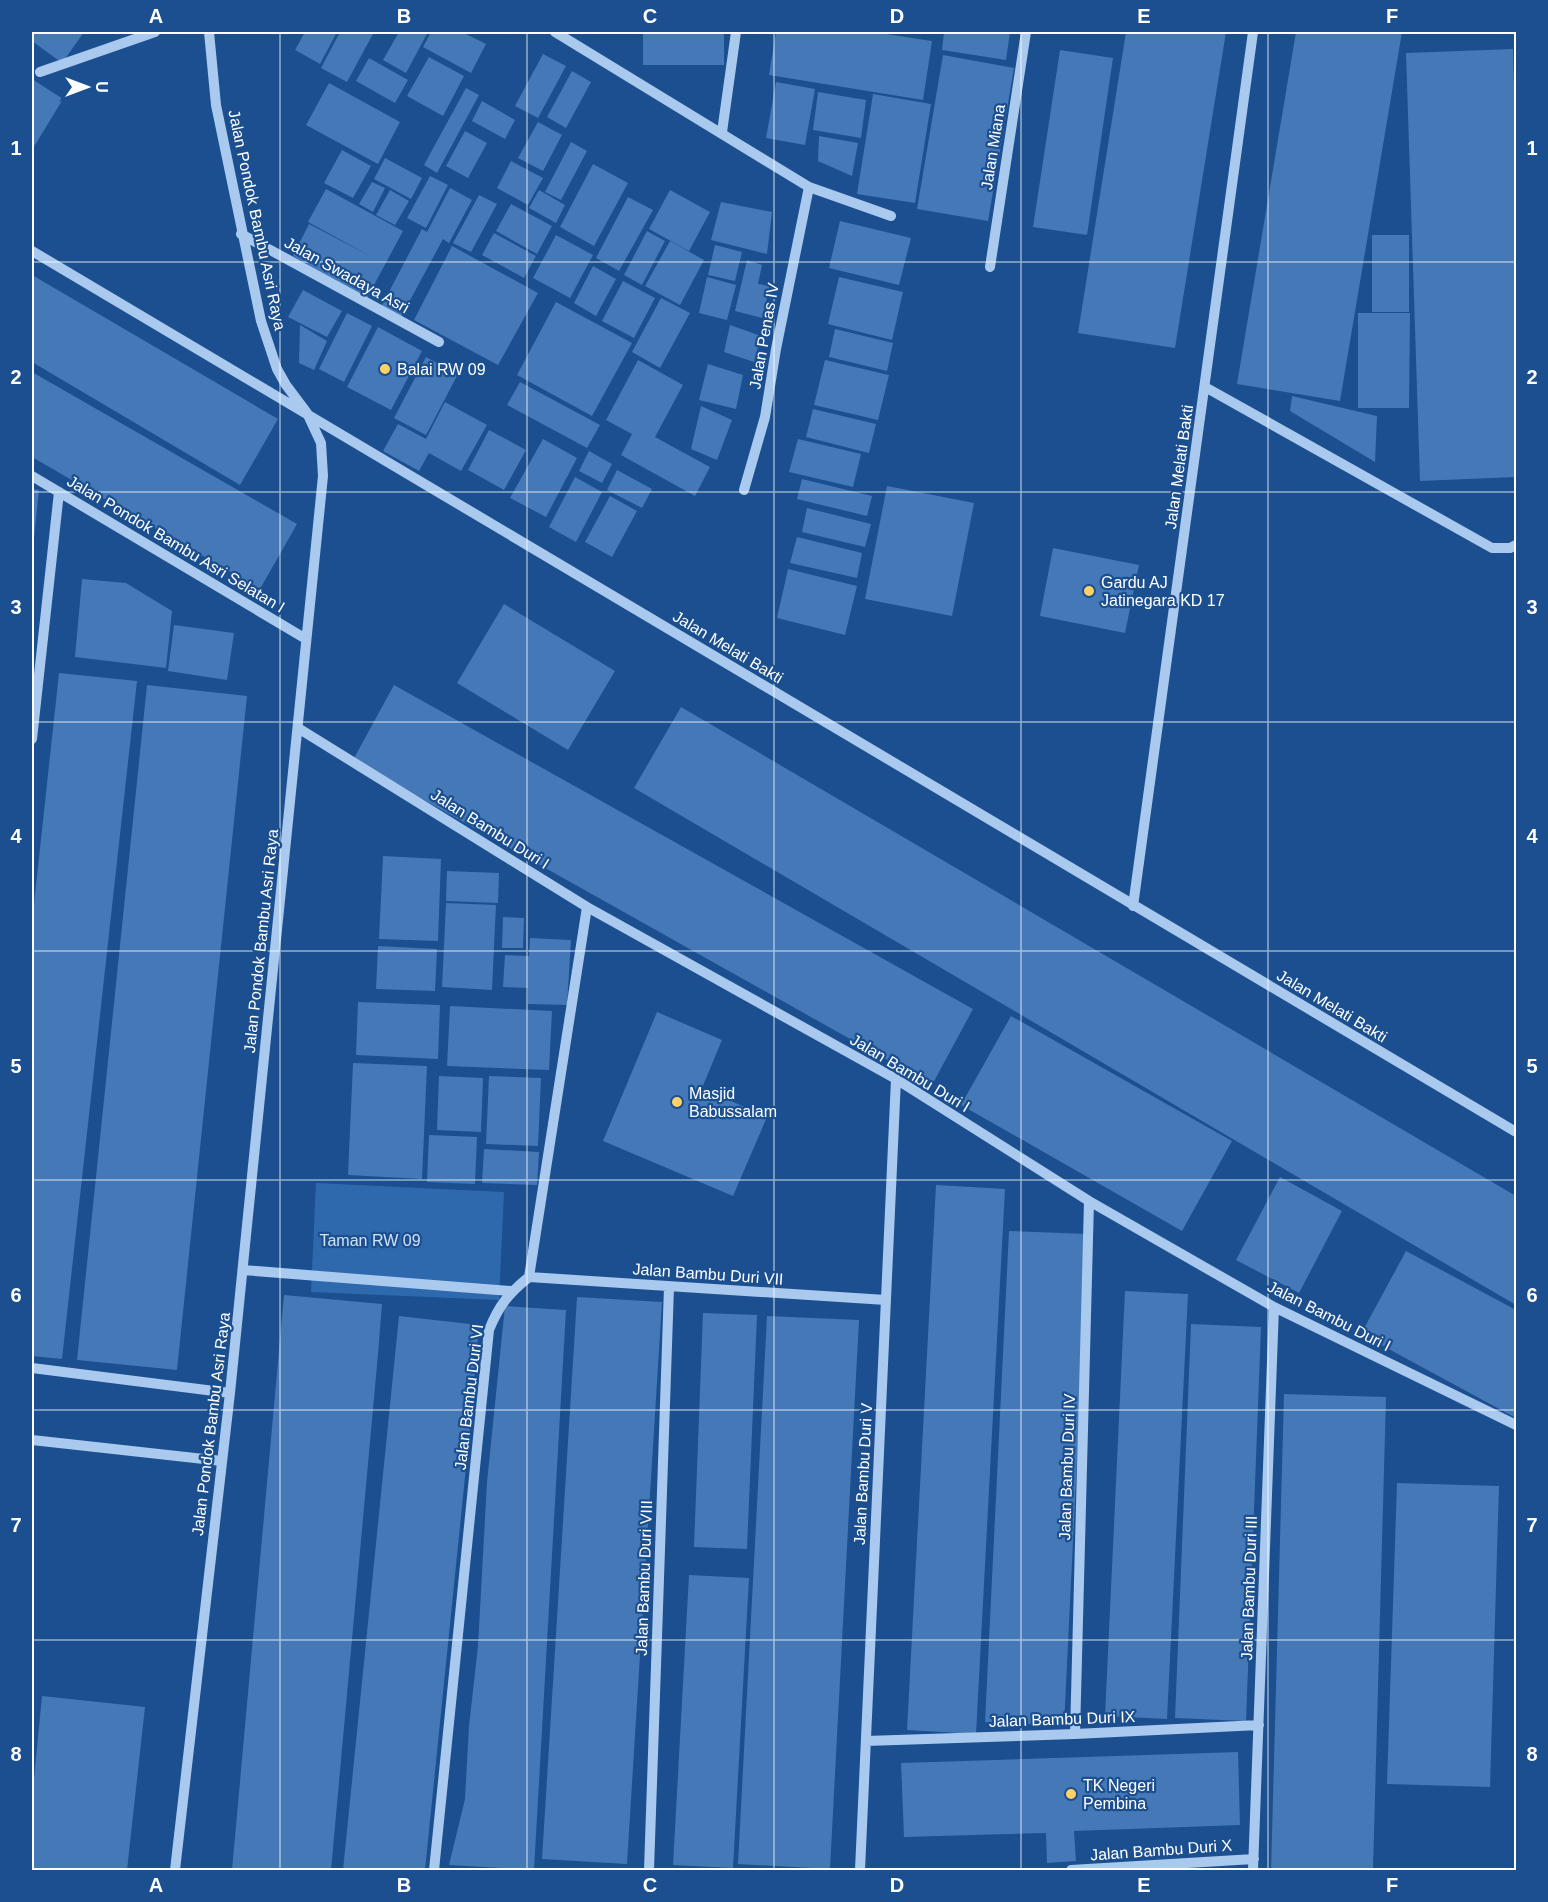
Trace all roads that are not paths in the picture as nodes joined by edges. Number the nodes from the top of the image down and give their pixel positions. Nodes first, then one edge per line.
1 (155, 32) edge
2 (209, 32) edge
3 (555, 32) edge
4 (736, 32) edge
5 (1026, 32) edge
6 (1253, 32) edge
7 (40, 72) dead end
8 (722, 132) junction
9 (809, 187) junction
10 (891, 216) dead end
11 (242, 234) junction
12 (32, 251) edge
13 (990, 267) dead end
14 (439, 342) dead end
15 (1205, 387) junction
16 (307, 413) junction
17 (32, 476) edge
18 (744, 490) dead end
19 (59, 492) junction
20 (1516, 545) edge
21 (306, 639) junction
22 (298, 728) junction
23 (32, 739) edge
24 (1132, 906) junction
25 (587, 907) junction
26 (896, 1079) junction
27 (1516, 1132) edge
28 (1089, 1201) junction
29 (243, 1270) junction
30 (529, 1277) junction
31 (669, 1287) junction
32 (511, 1291) junction
33 (886, 1300) junction
34 (1274, 1307) junction
35 (32, 1368) edge
36 (230, 1393) junction
37 (1516, 1425) edge
38 (32, 1440) edge
39 (222, 1461) junction
40 (1259, 1725) junction
41 (1075, 1734) junction
42 (866, 1741) junction
43 (1254, 1859) junction
44 (175, 1870) edge
45 (434, 1870) edge
46 (648, 1870) edge
47 (860, 1870) edge
48 (1071, 1870) edge
49 (1253, 1870) edge

1 - 7 street
2 - 11 street, Jalan Pondok Bambu Asri Raya
3 - 8 street
4 - 8 street
5 - 13 street, Jalan Miana
6 - 15 street, Jalan Melati Bakti
8 - 9 street
9 - 10 street
9 - 18 street, Jalan Penas IV
11 - 14 street, Jalan Swadaya Asri
11 - 16 street, Jalan Pondok Bambu Asri Raya
12 - 16 street, Jalan Melati Bakti
15 - 20 street
15 - 24 street, Jalan Melati Bakti
16 - 21 street, Jalan Pondok Bambu Asri Raya
16 - 24 street, Jalan Melati Bakti
17 - 19 street, Jalan Pondok Bambu Asri Selatan I
19 - 21 street, Jalan Pondok Bambu Asri Selatan I
19 - 23 street
21 - 22 street, Jalan Pondok Bambu Asri Raya
22 - 25 street, Jalan Bambu Duri I
22 - 29 street, Jalan Pondok Bambu Asri Raya
24 - 27 street, Jalan Melati Bakti
25 - 26 street, Jalan Bambu Duri I
25 - 30 street
26 - 28 street, Jalan Bambu Duri I
26 - 33 street, Jalan Bambu Duri V
28 - 34 street, Jalan Bambu Duri I
28 - 41 street, Jalan Bambu Duri IV
29 - 32 street
29 - 36 street, Jalan Pondok Bambu Asri Raya
30 - 31 street, Jalan Bambu Duri VII
30 - 32 street, Jalan Bambu Duri VI
31 - 33 street, Jalan Bambu Duri VII
31 - 46 street, Jalan Bambu Duri VIII
32 - 45 street, Jalan Bambu Duri VI
33 - 42 street, Jalan Bambu Duri V
34 - 37 street, Jalan Bambu Duri I
34 - 40 street, Jalan Bambu Duri III
35 - 36 street
36 - 39 street, Jalan Pondok Bambu Asri Raya
38 - 39 street
39 - 44 street, Jalan Pondok Bambu Asri Raya
40 - 41 street, Jalan Bambu Duri IX
40 - 43 street, Jalan Bambu Duri III
41 - 42 street, Jalan Bambu Duri IX
42 - 47 street, Jalan Bambu Duri V
43 - 48 street, Jalan Bambu Duri X
43 - 49 street, Jalan Bambu Duri III

